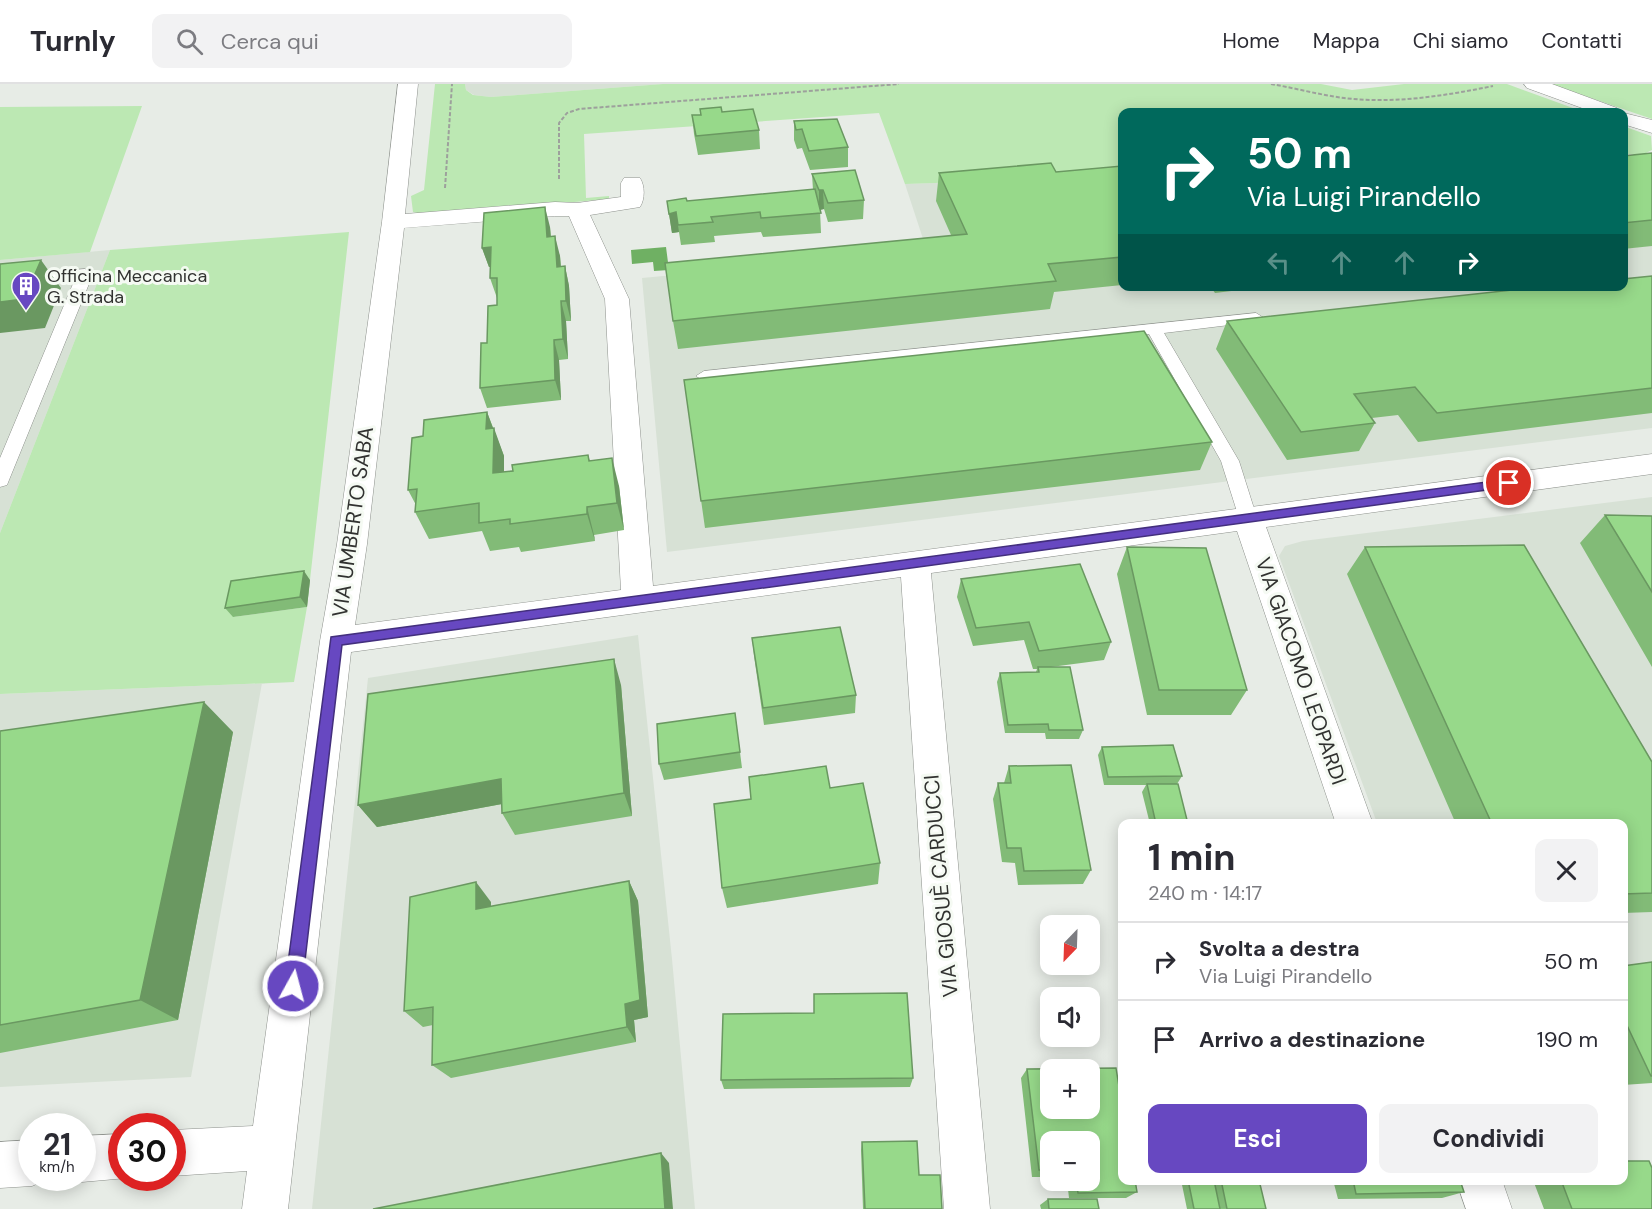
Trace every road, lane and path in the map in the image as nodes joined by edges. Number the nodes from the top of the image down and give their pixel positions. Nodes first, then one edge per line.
1 (408, 84) edge
2 (452, 84) edge
3 (899, 84) edge
4 (1271, 84) edge
5 (1534, 84) edge
6 (1493, 86) dead end
7 (1599, 108) edge
8 (1628, 119) edge
9 (1652, 127) edge
10 (558, 183) dead end
11 (632, 183) dead end
12 (577, 210) junction
13 (439, 218) junction
14 (393, 222) junction
15 (0, 282) edge
16 (1271, 316) edge
17 (1154, 329) junction
18 (704, 376) edge
19 (1652, 464) edge
20 (0, 480) edge
21 (1248, 518) junction
22 (915, 562) junction
23 (638, 600) junction
24 (336, 641) junction
25 (1353, 819) edge
26 (273, 1147) junction
27 (186, 1152) edge
28 (18, 1163) edge
29 (0, 1165) edge
30 (1481, 1185) edge
31 (265, 1209) edge
32 (968, 1209) edge
33 (1489, 1209) edge

1 - 14 street, VIA UMBERTO SABA
2 - 13 path
3 - 10 path
4 - 6 path
5 - 7 street
8 - 9 street
11 - 12 street
12 - 13 street
12 - 23 street
13 - 14 street
14 - 24 street, VIA UMBERTO SABA
15 - 20 lane
16 - 17 lane
17 - 18 lane
17 - 21 lane
19 - 21 street
21 - 22 street
21 - 25 street, VIA GIACOMO LEOPARDI
22 - 23 street
22 - 32 street, VIA GIOSUÈ CARDUCCI
23 - 24 street
24 - 26 street, VIA UMBERTO SABA
26 - 27 street
26 - 31 street, VIA UMBERTO SABA
28 - 29 street
30 - 33 street

